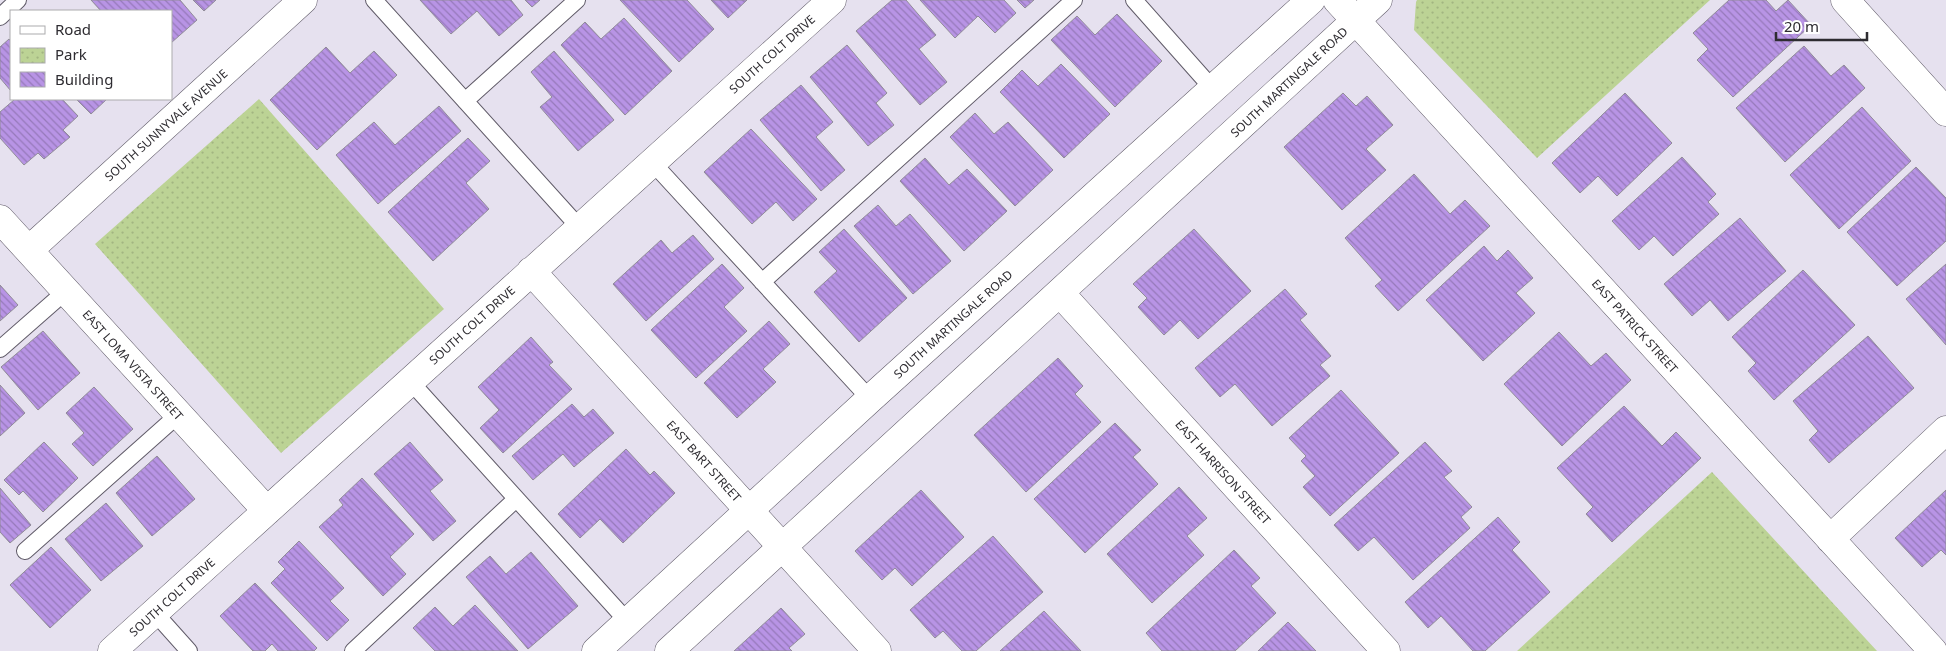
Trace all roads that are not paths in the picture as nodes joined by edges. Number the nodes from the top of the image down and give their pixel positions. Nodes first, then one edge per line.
1 (18, 0) edge
2 (303, 0) edge
3 (374, 0) edge
4 (578, 0) edge
5 (832, 0) edge
6 (1074, 0) edge
7 (1134, 0) edge
8 (1311, 0) edge
9 (1337, 0) edge
10 (1378, 0) edge
11 (1845, 0) edge
12 (0, 17) edge
13 (1356, 20) junction
14 (1213, 89) junction
15 (465, 101) junction
16 (1946, 112) edge
17 (652, 162) junction
18 (0, 219) edge
19 (579, 227) junction
20 (29, 250) junction
21 (530, 271) junction
22 (762, 282) junction
23 (66, 291) junction
24 (1060, 293) junction
25 (0, 349) edge
26 (410, 381) junction
27 (870, 399) junction
28 (178, 415) junction
29 (1946, 430) edge
30 (516, 499) junction
31 (266, 511) junction
32 (749, 511) junction
33 (1830, 539) junction
34 (783, 548) junction
35 (25, 551) dead end
36 (155, 613) junction
37 (628, 622) junction
38 (112, 651) edge
39 (189, 651) edge
40 (353, 651) edge
41 (596, 651) edge
42 (669, 651) edge
43 (877, 651) edge
44 (1386, 651) edge
45 (1933, 651) edge

1 - 12 lane
2 - 20 street, SOUTH SUNNYVALE AVENUE
3 - 15 lane
4 - 15 lane
5 - 17 street, SOUTH COLT DRIVE
6 - 22 lane
7 - 14 lane
8 - 14 street, SOUTH MARTINGALE ROAD
9 - 13 street, EAST PATRICK STREET
10 - 13 street, SOUTH MARTINGALE ROAD
11 - 16 street
13 - 24 street, SOUTH MARTINGALE ROAD
13 - 33 street, EAST PATRICK STREET
14 - 27 street, SOUTH MARTINGALE ROAD
15 - 19 lane
17 - 19 street, SOUTH COLT DRIVE
17 - 22 lane
18 - 20 street, EAST LOMA VISTA STREET
19 - 21 street, SOUTH COLT DRIVE
20 - 23 street, EAST LOMA VISTA STREET
21 - 26 street, SOUTH COLT DRIVE
21 - 32 street, EAST BART STREET
22 - 27 lane
23 - 25 lane
23 - 28 street, EAST LOMA VISTA STREET
24 - 34 street, SOUTH MARTINGALE ROAD
24 - 44 street, EAST HARRISON STREET
26 - 30 lane
26 - 31 street, SOUTH COLT DRIVE
27 - 32 street, SOUTH MARTINGALE ROAD
28 - 31 street, EAST LOMA VISTA STREET
28 - 35 lane
29 - 33 street
30 - 37 lane
30 - 40 lane
31 - 36 street, SOUTH COLT DRIVE
32 - 34 street, EAST BART STREET
32 - 37 street, SOUTH MARTINGALE ROAD
33 - 45 street, EAST PATRICK STREET
34 - 42 street, SOUTH MARTINGALE ROAD
34 - 43 street, EAST BART STREET
36 - 38 street, SOUTH COLT DRIVE
36 - 39 lane
37 - 41 street, SOUTH MARTINGALE ROAD

